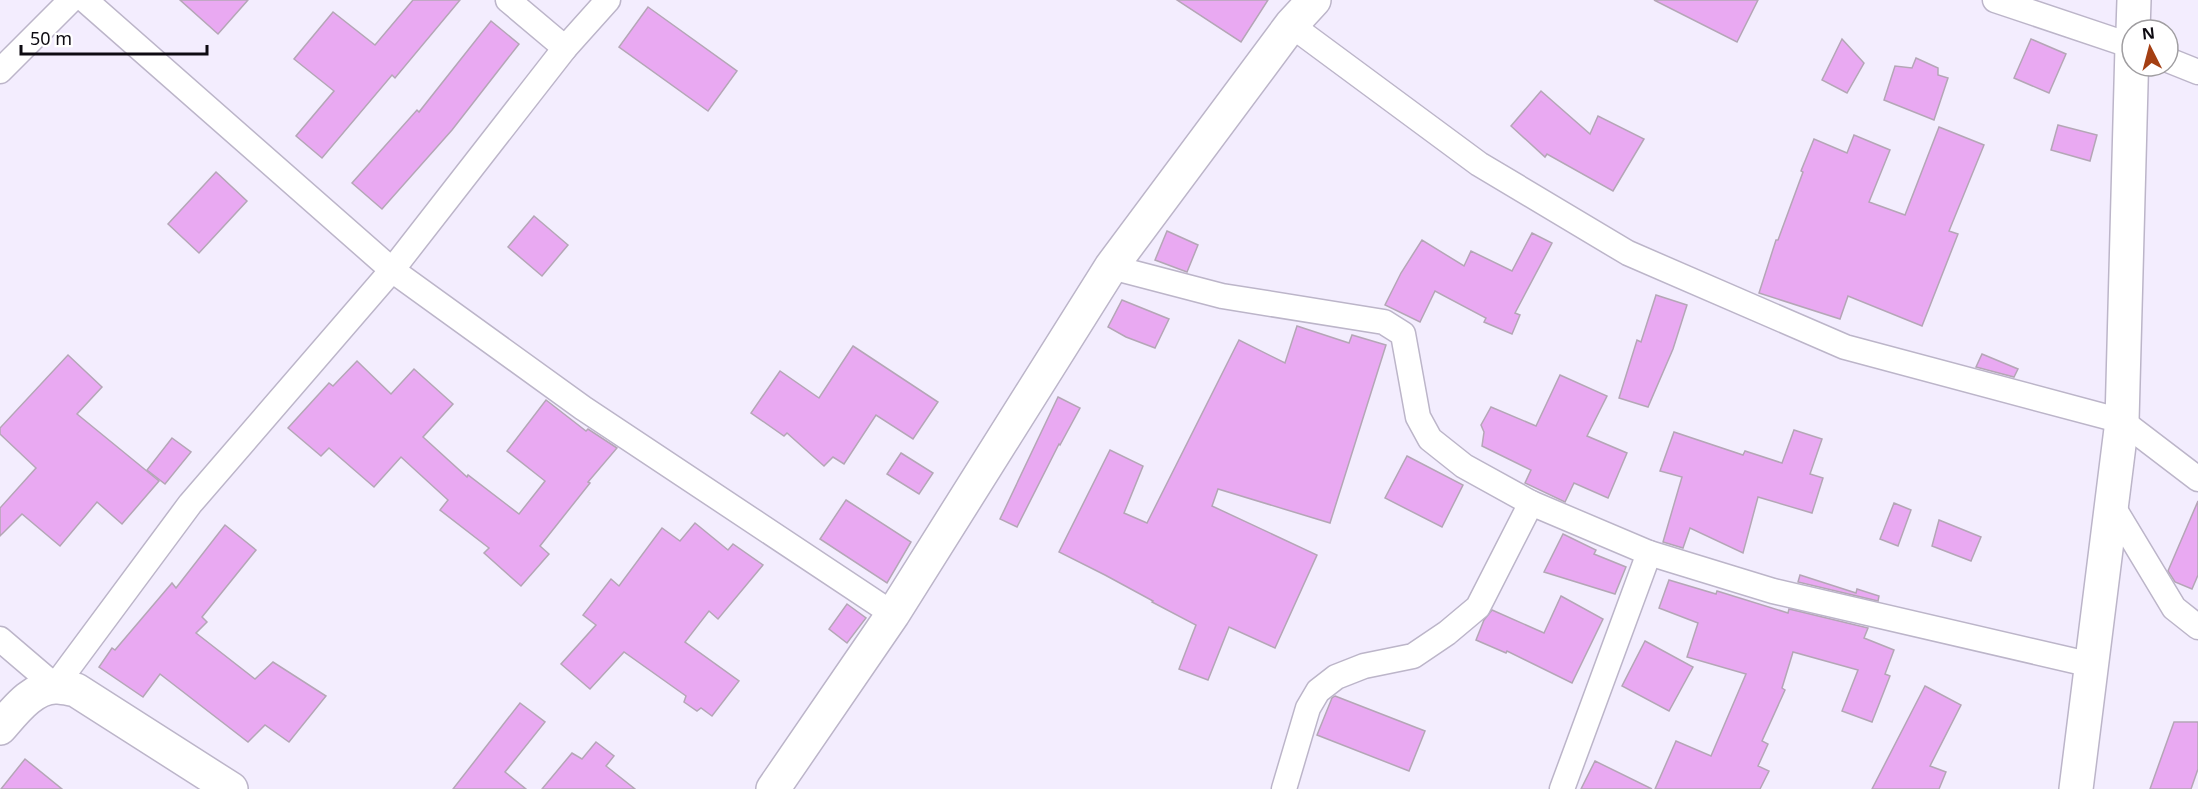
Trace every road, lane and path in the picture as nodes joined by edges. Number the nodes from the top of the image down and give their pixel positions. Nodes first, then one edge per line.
1 (71, 0) edge
2 (85, 0) edge
3 (508, 0) edge
4 (608, 0) edge
5 (1314, 0) edge
6 (1995, 0) edge
7 (2134, 0) edge
8 (2133, 18) edge
9 (1292, 25) junction
10 (2120, 42) edge
11 (565, 48) junction
12 (2180, 65) edge
13 (0, 71) edge
14 (2198, 72) edge
15 (2131, 78) edge
16 (1111, 267) junction
17 (392, 270) junction
18 (2122, 422) junction
19 (2198, 479) edge
20 (1531, 503) junction
21 (2112, 505) junction
22 (1649, 553) junction
23 (893, 614) junction
24 (2198, 627) edge
25 (0, 639) edge
26 (2091, 664) junction
27 (55, 686) junction
28 (0, 728) edge
29 (231, 789) edge
30 (773, 789) edge
31 (1284, 789) edge
32 (1562, 789) edge
33 (2076, 789) edge

1 - 13 street
2 - 17 street
3 - 11 street
4 - 11 street
5 - 9 street
6 - 10 street
7 - 8 street
9 - 16 street
9 - 18 street
11 - 17 street
12 - 14 street
15 - 18 street
16 - 20 street
16 - 23 street
17 - 23 street
17 - 27 street
18 - 19 street
18 - 21 street
20 - 22 street
20 - 31 street
21 - 24 street
21 - 26 street
22 - 26 street
22 - 32 street
23 - 30 street
25 - 27 street
26 - 33 street
27 - 28 street
27 - 29 street

